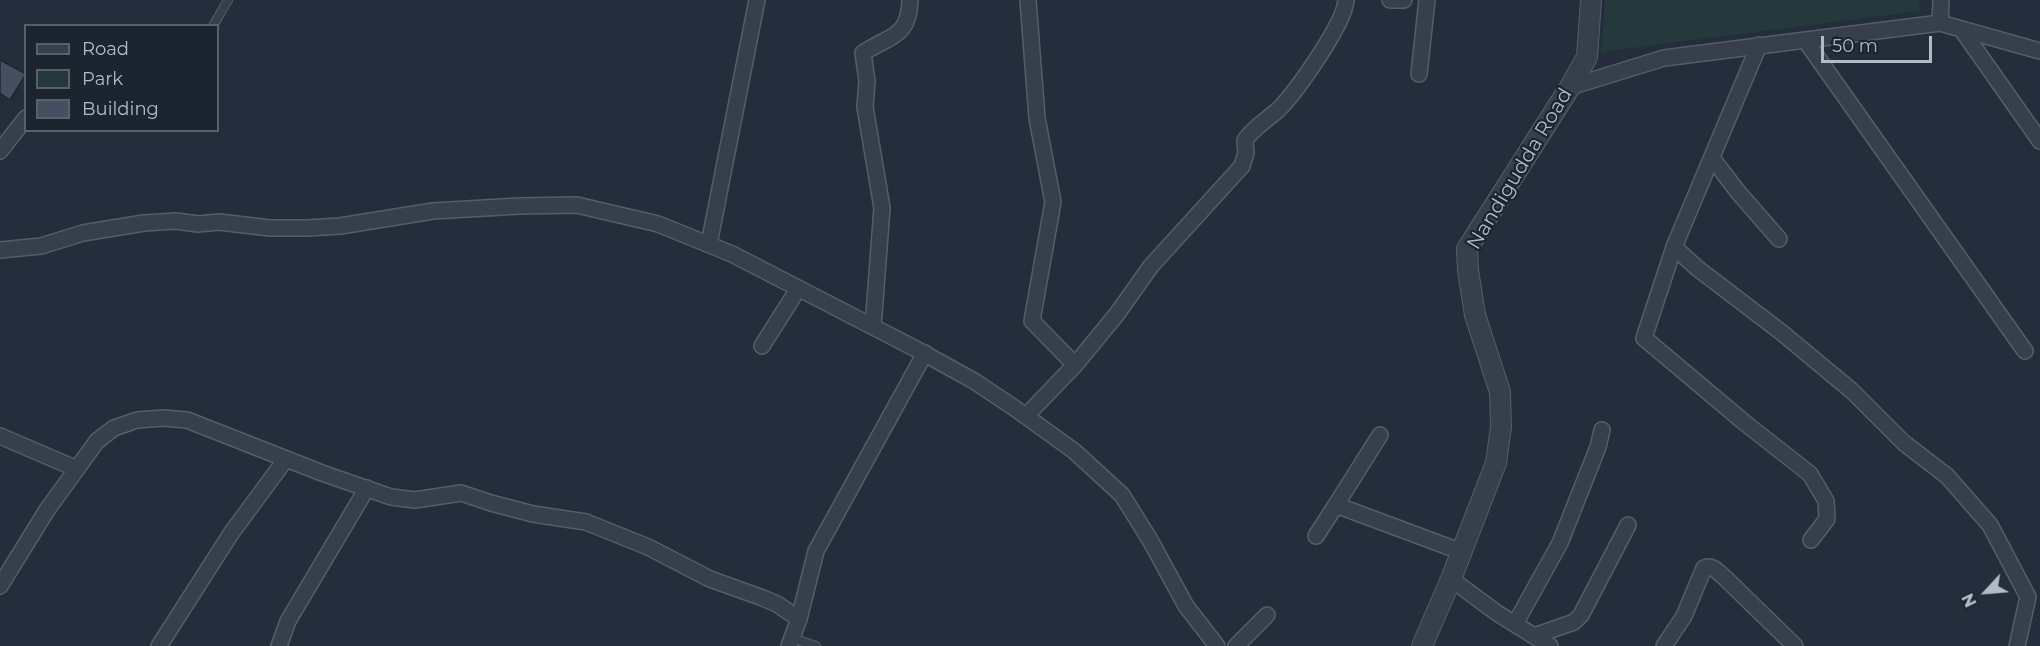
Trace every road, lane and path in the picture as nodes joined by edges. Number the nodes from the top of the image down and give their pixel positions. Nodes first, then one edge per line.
1 (228, 0) edge
2 (758, 0) edge
3 (910, 0) edge
4 (1028, 0) edge
5 (1347, 0) edge
6 (1390, 0) edge
7 (1404, 0) edge
8 (1427, 0) edge
9 (1591, 0) edge
10 (1941, 0) edge
11 (1940, 23) junction
12 (214, 24) edge
13 (1962, 30) junction
14 (1805, 40) junction
15 (1759, 45) junction
16 (2040, 51) edge
17 (1419, 74) dead end
18 (1570, 87) junction
19 (24, 121) edge
20 (2040, 141) edge
21 (0, 151) edge
22 (1712, 158) junction
23 (1779, 239) dead end
24 (709, 244) junction
25 (1674, 248) junction
26 (0, 250) edge
27 (798, 289) junction
28 (873, 327) junction
29 (762, 346) dead end
30 (2025, 351) dead end
31 (925, 354) junction
32 (1075, 365) junction
33 (1026, 416) junction
34 (1602, 430) dead end
35 (1380, 435) dead end
36 (0, 436) edge
37 (286, 459) junction
38 (77, 469) junction
39 (367, 488) junction
40 (1336, 505) junction
41 (1628, 525) dead end
42 (1316, 536) dead end
43 (1811, 540) dead end
44 (1462, 552) junction
45 (1451, 579) junction
46 (0, 586) edge
47 (1267, 615) dead end
48 (799, 619) junction
49 (1515, 624) junction
50 (1534, 636) junction
51 (790, 642) edge
52 (159, 646) edge
53 (279, 646) edge
54 (814, 646) edge
55 (1217, 646) edge
56 (1236, 646) edge
57 (1422, 646) edge
58 (1550, 646) edge
59 (1664, 646) edge
60 (1795, 646) edge
61 (2017, 646) edge

1 - 12 lane
2 - 24 street
3 - 28 street
4 - 32 street
5 - 32 street
6 - 7 street
8 - 17 street
9 - 18 street, Nandigudda Road
10 - 11 street
11 - 13 street
11 - 14 street
13 - 16 street
13 - 20 street
14 - 15 street
14 - 30 street
15 - 18 street
15 - 22 street
18 - 44 street, Nandigudda Road
19 - 21 street
22 - 23 street
22 - 25 street
24 - 26 street
24 - 27 street
25 - 43 street
25 - 61 street
27 - 28 street
27 - 29 street
28 - 31 street
31 - 33 street
31 - 48 street
32 - 33 street
33 - 55 street
34 - 49 street
35 - 40 street
36 - 38 street
37 - 38 street
37 - 39 street
37 - 52 street
38 - 46 street
39 - 48 street
39 - 53 street
40 - 42 street
40 - 44 street
41 - 50 street
44 - 45 street, Nandigudda Road
45 - 49 street
45 - 57 street, Nandigudda Road
47 - 56 street
48 - 51 street
49 - 50 street
50 - 58 street
51 - 54 lane
59 - 60 street

